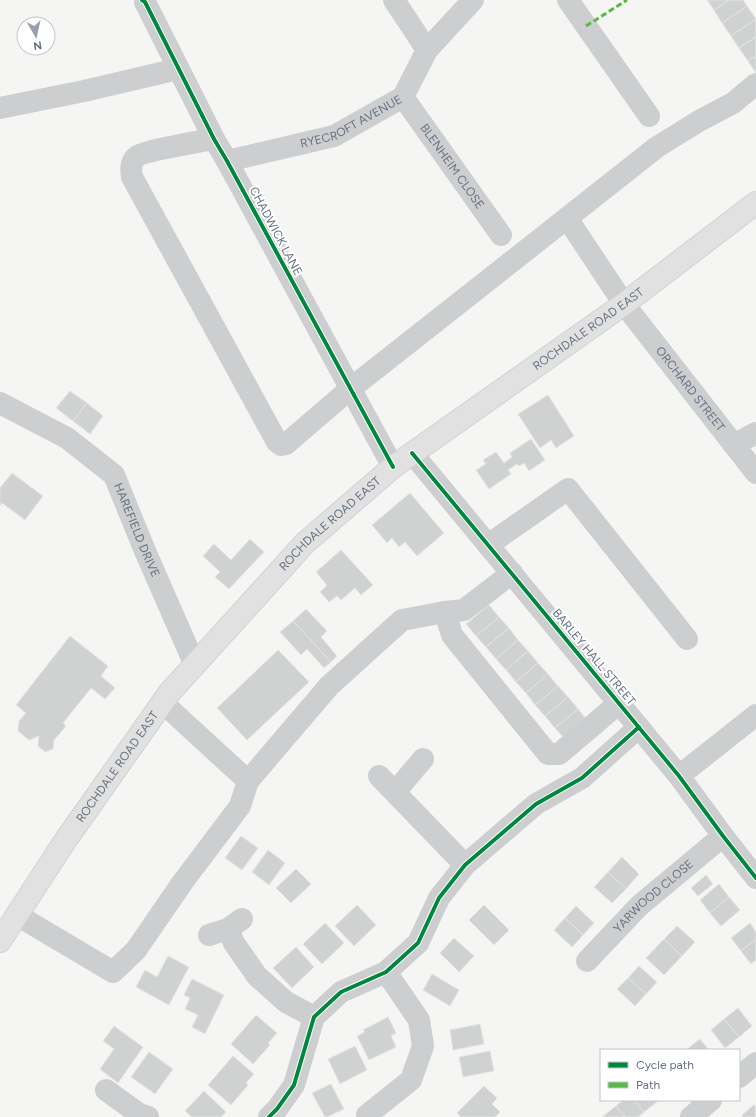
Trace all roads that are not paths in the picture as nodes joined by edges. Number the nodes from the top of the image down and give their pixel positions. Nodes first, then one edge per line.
1 (394, 0) edge
2 (473, 0) edge
3 (568, 0) edge
4 (145, 2) dead end
5 (427, 50) junction
6 (178, 69) junction
7 (756, 84) edge
8 (403, 97) junction
9 (0, 108) edge
10 (649, 116) dead end
11 (214, 139) junction
12 (227, 161) junction
13 (756, 203) edge
14 (567, 218) junction
15 (501, 235) dead end
16 (624, 304) junction
17 (350, 389) junction
18 (0, 403) edge
19 (756, 433) edge
20 (734, 445) junction
21 (412, 453) junction
22 (392, 467) junction
23 (756, 473) edge
24 (488, 545) junction
25 (512, 573) junction
26 (445, 612) junction
27 (687, 639) dead end
28 (195, 665) junction
29 (163, 703) junction
30 (619, 703) junction
31 (756, 716) edge
32 (639, 727) junction
33 (423, 759) dead end
34 (379, 776) dead end
35 (680, 776) junction
36 (248, 781) junction
37 (395, 792) junction
38 (723, 836) junction
39 (465, 865) junction
40 (756, 878) edge
41 (17, 915) junction
42 (226, 928) dead end
43 (0, 941) edge
44 (587, 961) dead end
45 (386, 972) junction
46 (314, 1017) junction
47 (756, 1063) edge
48 (740, 1076) edge
49 (106, 1090) dead end
50 (710, 1101) edge
51 (367, 1115) dead end
52 (148, 1117) edge
53 (269, 1117) edge
54 (691, 1117) edge

1 - 5 street
2 - 5 street, RYECROFT AVENUE
3 - 10 street
4 - 6 street, CHADWICK LANE
5 - 8 street, RYECROFT AVENUE
6 - 9 street
6 - 11 street, CHADWICK LANE
7 - 14 street
8 - 12 street, RYECROFT AVENUE
8 - 15 street, BLENHEIM CLOSE
11 - 12 street, CHADWICK LANE
11 - 17 street
12 - 17 street, CHADWICK LANE
13 - 16 highway, ROCHDALE ROAD EAST
14 - 16 street, ORCHARD STREET
14 - 17 street
16 - 20 street, ORCHARD STREET
16 - 21 highway, ROCHDALE ROAD EAST
17 - 22 street, CHADWICK LANE
18 - 28 street, HAREFIELD DRIVE
19 - 20 street
20 - 23 street, ORCHARD STREET
21 - 22 highway, ROCHDALE ROAD EAST
21 - 24 street, BARLEY HALL STREET
22 - 28 highway, ROCHDALE ROAD EAST
24 - 25 street, BARLEY HALL STREET
24 - 27 street
25 - 26 street
25 - 30 street, BARLEY HALL STREET
26 - 30 street
26 - 36 street
28 - 29 highway, ROCHDALE ROAD EAST
29 - 36 street
29 - 41 highway, ROCHDALE ROAD EAST
30 - 32 street, BARLEY HALL STREET
31 - 35 street
32 - 35 street, BARLEY HALL STREET
32 - 39 street
33 - 37 street
34 - 37 street
35 - 38 street, BARLEY HALL STREET
36 - 41 street
37 - 39 street
38 - 40 street, BARLEY HALL STREET
38 - 44 street, YARWOOD CLOSE
39 - 45 street
41 - 43 highway, ROCHDALE ROAD EAST
42 - 46 street
45 - 46 street
45 - 51 street
46 - 53 street
47 - 48 street
49 - 52 street
50 - 54 street

